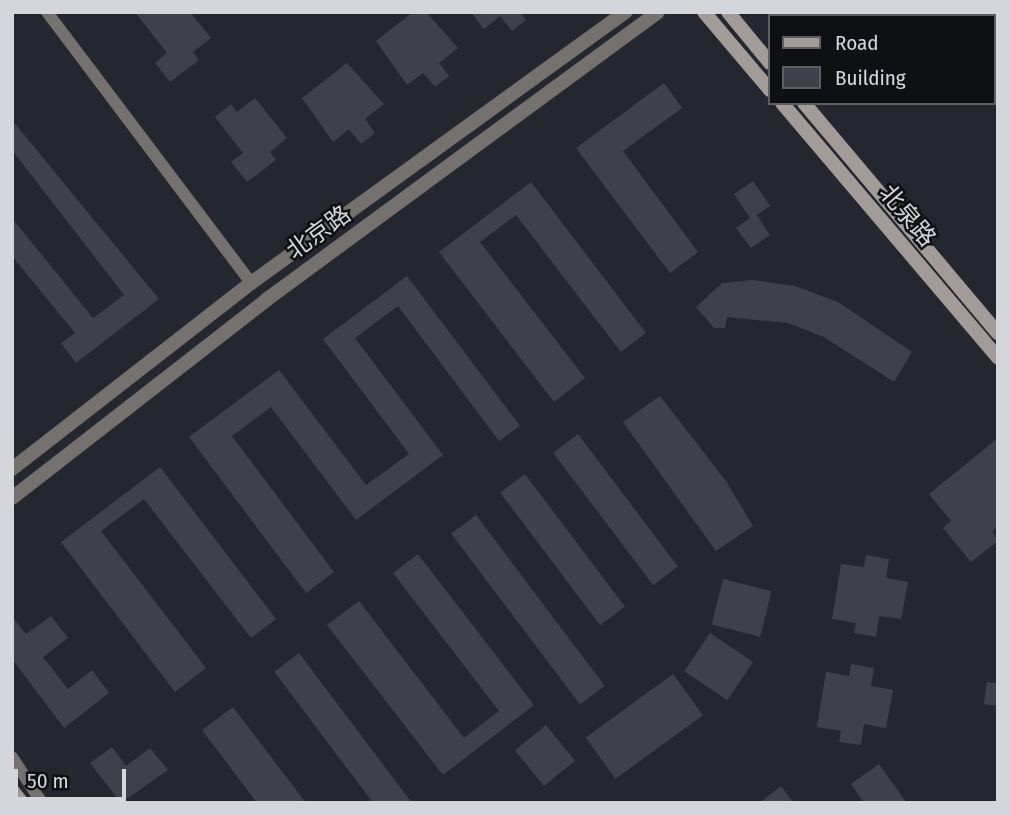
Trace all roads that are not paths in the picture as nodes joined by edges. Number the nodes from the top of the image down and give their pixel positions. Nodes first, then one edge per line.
1 (47, 12) edge
2 (626, 12) edge
3 (658, 12) edge
4 (704, 12) edge
5 (728, 12) edge
6 (768, 61) edge
7 (768, 88) edge
8 (784, 105) edge
9 (806, 105) edge
10 (251, 282) junction
11 (998, 334) edge
12 (996, 354) edge
13 (12, 469) edge
14 (12, 498) edge
15 (12, 757) edge
16 (12, 790) edge
17 (22, 803) edge
18 (42, 803) edge

1 - 10 street
2 - 10 street, 北京路
3 - 14 street, 北京路
4 - 7 main road
5 - 6 main road
8 - 12 main road, 北泉路
9 - 11 main road, 北泉路
10 - 13 street, 北京路
15 - 18 street
16 - 17 main road

